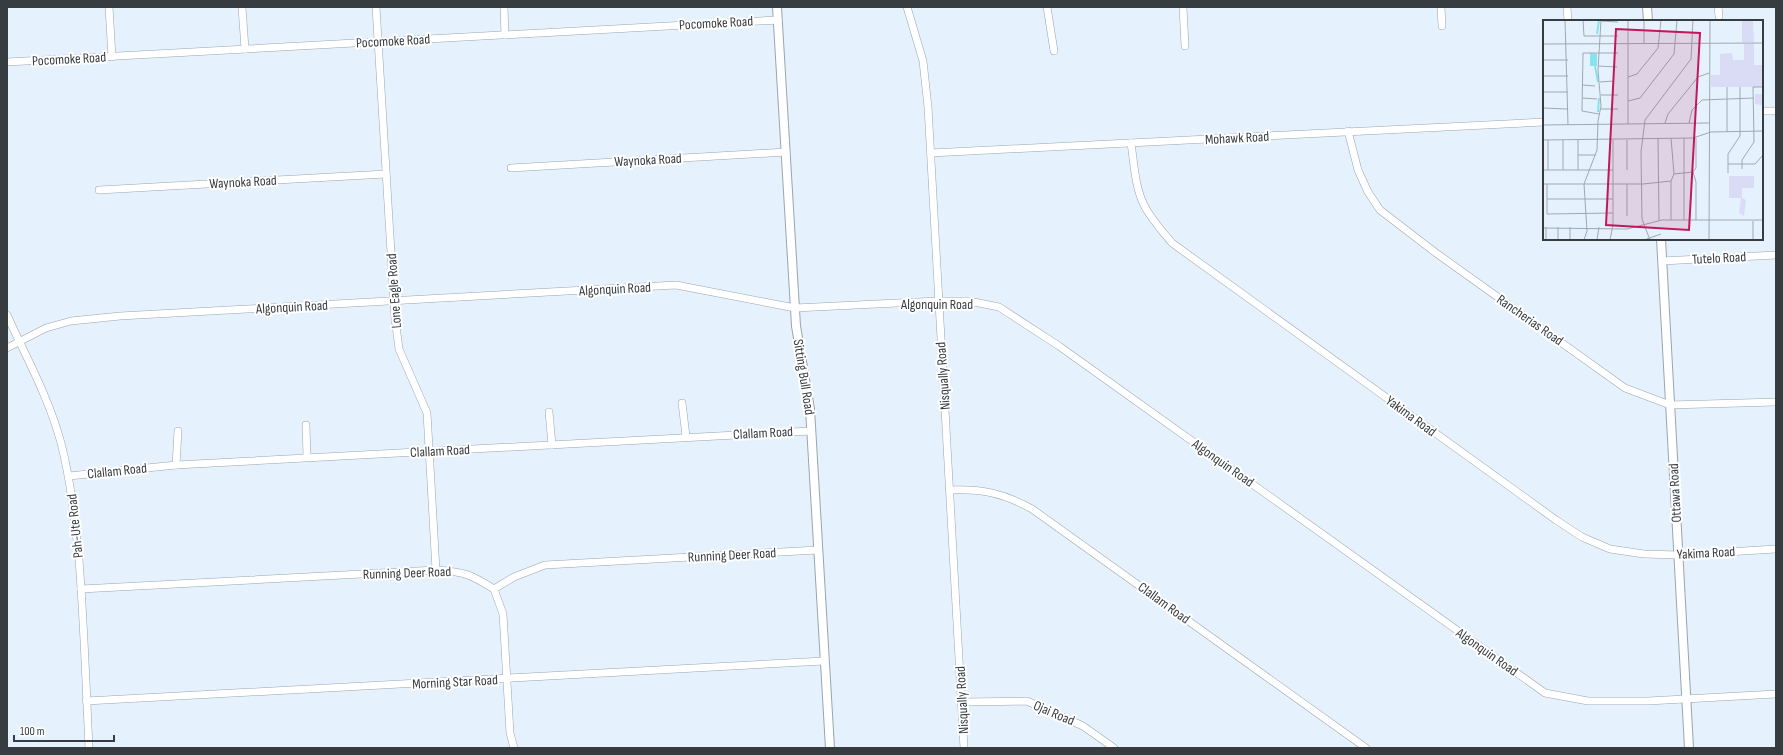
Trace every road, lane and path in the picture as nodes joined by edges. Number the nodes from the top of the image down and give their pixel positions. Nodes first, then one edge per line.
1 (109, 7) edge
2 (242, 7) edge
3 (376, 7) edge
4 (504, 7) edge
5 (777, 7) edge
6 (908, 7) edge
7 (1047, 7) edge
8 (1183, 7) edge
9 (1441, 7) edge
10 (1567, 7) edge
11 (1647, 7) edge
12 (1718, 7) edge
13 (1719, 16) dead end
14 (778, 20) junction
15 (1568, 20) edge
16 (1648, 20) edge
17 (1442, 26) dead end
18 (506, 34) junction
19 (378, 42) junction
20 (1185, 46) dead end
21 (244, 49) junction
22 (1054, 51) dead end
23 (112, 57) junction
24 (7, 62) edge
25 (1763, 111) edge
26 (1776, 111) edge
27 (1543, 122) edge
28 (1348, 132) junction
29 (1131, 144) junction
30 (786, 152) junction
31 (931, 153) junction
32 (511, 168) dead end
33 (386, 174) junction
34 (99, 190) dead end
35 (1661, 240) edge
36 (1776, 255) edge
37 (1662, 261) junction
38 (394, 301) junction
39 (938, 301) junction
40 (795, 308) junction
41 (7, 315) edge
42 (19, 341) junction
43 (7, 348) edge
44 (1776, 402) edge
45 (682, 403) dead end
46 (1670, 406) junction
47 (549, 412) dead end
48 (306, 425) dead end
49 (178, 431) dead end
50 (811, 431) junction
51 (686, 436) junction
52 (552, 445) junction
53 (430, 452) junction
54 (307, 457) junction
55 (176, 465) junction
56 (69, 476) junction
57 (950, 490) junction
58 (1776, 549) edge
59 (818, 550) junction
60 (1678, 555) junction
61 (436, 570) junction
62 (81, 589) junction
63 (494, 590) junction
64 (824, 661) junction
65 (508, 679) junction
66 (1776, 694) edge
67 (1686, 699) junction
68 (86, 701) junction
69 (962, 702) junction
70 (89, 748) edge
71 (514, 748) edge
72 (830, 748) edge
73 (964, 748) edge
74 (1114, 748) edge
75 (1366, 748) edge
76 (1689, 748) edge

1 - 23 street
2 - 21 street
3 - 19 street, Lone Eagle Road
4 - 18 street
5 - 14 street, Sitting Bull Road
6 - 31 street, Nisqually Road
7 - 22 street
8 - 20 street
9 - 17 street
10 - 15 street
11 - 16 street
12 - 13 street
14 - 18 street, Pocomoke Road
14 - 30 street, Sitting Bull Road
18 - 19 street, Pocomoke Road
19 - 21 street, Pocomoke Road
19 - 33 street, Lone Eagle Road
21 - 23 street, Pocomoke Road
23 - 24 street, Pocomoke Road
25 - 26 street
27 - 28 street, Mohawk Road
28 - 29 street, Mohawk Road
28 - 46 street, Rancherias Road
29 - 31 street, Mohawk Road
29 - 60 street, Yakima Road
30 - 32 street, Waynoka Road
30 - 40 street, Sitting Bull Road
31 - 39 street, Nisqually Road
33 - 34 street, Waynoka Road
33 - 38 street, Lone Eagle Road
35 - 37 street, Ottawa Road
36 - 37 street, Tutelo Road
37 - 46 street, Ottawa Road
38 - 40 street, Algonquin Road
38 - 42 street, Algonquin Road
38 - 53 street, Lone Eagle Road
39 - 40 street, Algonquin Road
39 - 57 street, Nisqually Road
39 - 67 street, Algonquin Road
40 - 50 street, Sitting Bull Road
41 - 42 street, Pah-Ute Road
42 - 43 street, Algonquin Road
42 - 56 street, Pah-Ute Road
44 - 46 street, Rancherias Road
45 - 51 street
46 - 60 street, Ottawa Road
47 - 52 street
48 - 54 street
49 - 55 street
50 - 51 street, Clallam Road
50 - 59 street, Sitting Bull Road
51 - 52 street, Clallam Road
52 - 53 street, Clallam Road
53 - 54 street, Clallam Road
53 - 61 street, Lone Eagle Road
54 - 55 street, Clallam Road
55 - 56 street, Clallam Road
56 - 62 street, Pah-Ute Road
57 - 69 street, Nisqually Road
57 - 75 street, Clallam Road
58 - 60 street, Yakima Road
59 - 63 street, Running Deer Road
59 - 64 street, Sitting Bull Road
60 - 67 street, Ottawa Road
61 - 62 street, Running Deer Road
61 - 63 street, Running Deer Road
62 - 68 street, Pah-Ute Road
63 - 65 street
64 - 65 street, Morning Star Road
64 - 72 street, Sitting Bull Road
65 - 68 street, Morning Star Road
65 - 71 street
66 - 67 street, Algonquin Road
67 - 76 street, Ottawa Road
68 - 70 street, Pah-Ute Road
69 - 73 street, Nisqually Road
69 - 74 street, Ojai Road

